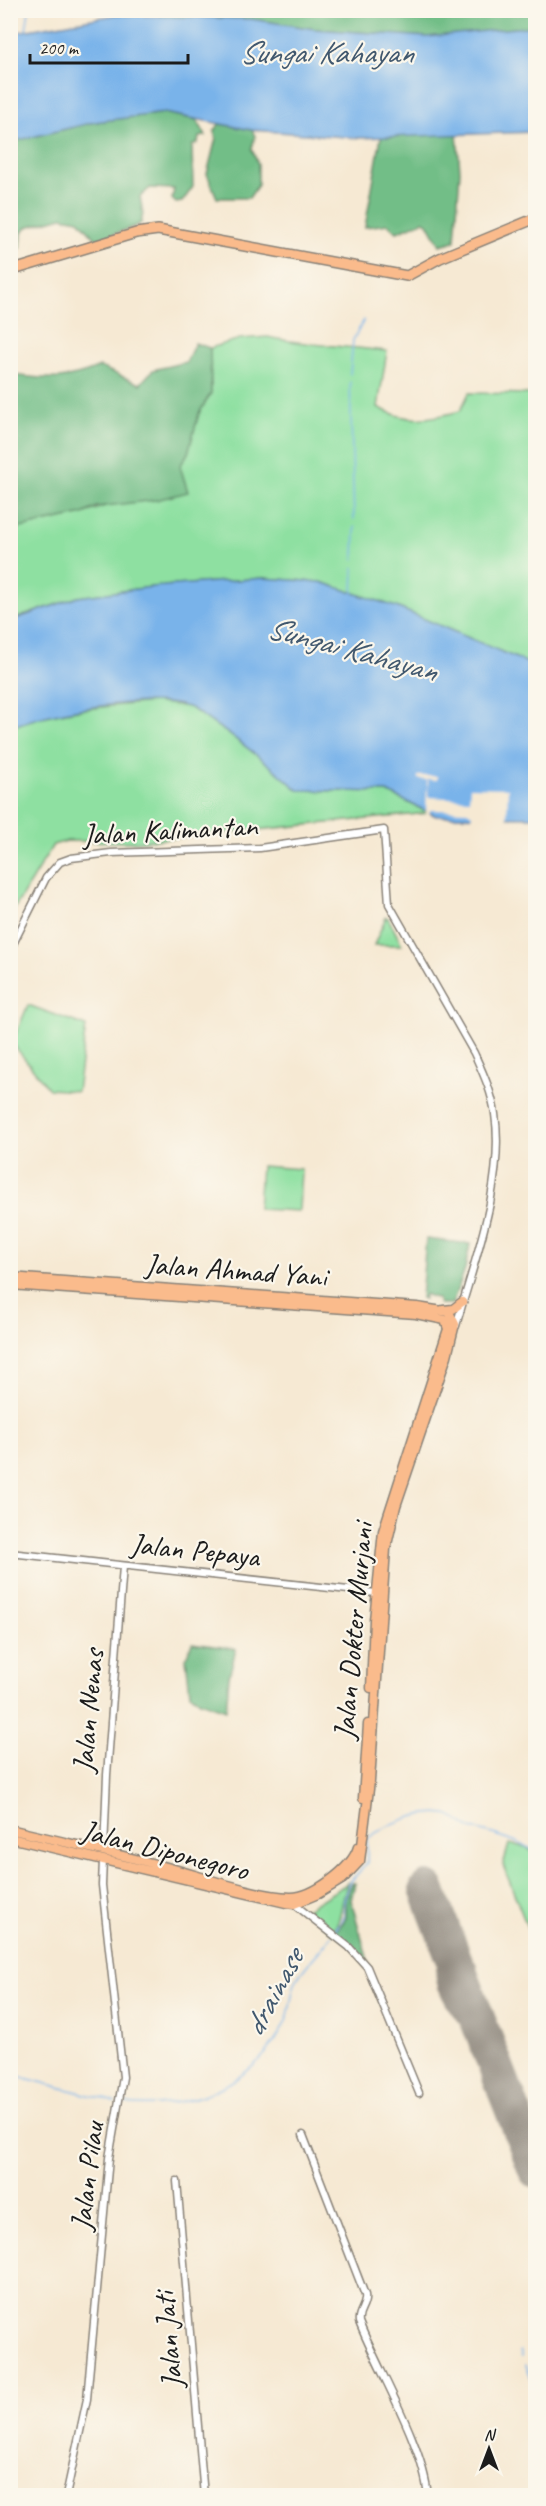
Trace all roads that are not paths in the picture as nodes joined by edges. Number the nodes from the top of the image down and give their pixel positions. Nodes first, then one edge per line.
1 (536, 218) edge
2 (10, 271) edge
3 (389, 904) joint
4 (10, 950) edge
5 (10, 1277) edge
6 (10, 1286) edge
7 (103, 1288) junction
8 (462, 1302) junction
9 (442, 1314) junction
10 (454, 1331) junction
11 (428, 1399) junction
12 (10, 1553) edge
13 (123, 1566) junction
14 (376, 1593) junction
15 (374, 1686) junction
16 (10, 1829) edge
17 (10, 1838) edge
18 (103, 1856) junction
19 (305, 1897) junction
20 (294, 1904) junction
21 (419, 2092) dead end
22 (303, 2135) dead end
23 (177, 2181) dead end
24 (66, 2496) edge
25 (204, 2496) edge
26 (428, 2496) edge

1 - 2 highway
3 - 4 street, Jalan Kalimantan
3 - 8 street, Jalan Dokter Murjani
5 - 7 main road, Jalan Ahmad Yani
6 - 7 main road, Jalan Ahmad Yani
7 - 9 main road, Jalan Ahmad Yani
8 - 9 main road
8 - 10 street, Jalan Dokter Murjani
9 - 10 main road, Jalan Dokter Murjani
9 - 11 main road, Jalan Dokter Murjani
10 - 11 main road, Jalan Dokter Murjani
11 - 14 main road, Jalan Dokter Murjani
11 - 15 main road, Jalan Dokter Murjani
12 - 13 street, Jalan Pepaya
13 - 14 street, Jalan Pepaya
13 - 18 street, Jalan Nenas
14 - 15 main road, Jalan Dokter Murjani
15 - 19 main road, Jalan Dokter Murjani
16 - 18 main road, Jalan Diponegoro
17 - 18 main road, Jalan Diponegoro
18 - 19 main road, Jalan Diponegoro
18 - 20 main road, Jalan Diponegoro
18 - 24 street, Jalan Pilau
19 - 20 main road, Jalan Diponegoro
20 - 21 street
22 - 26 street
23 - 25 street, Jalan Jati

